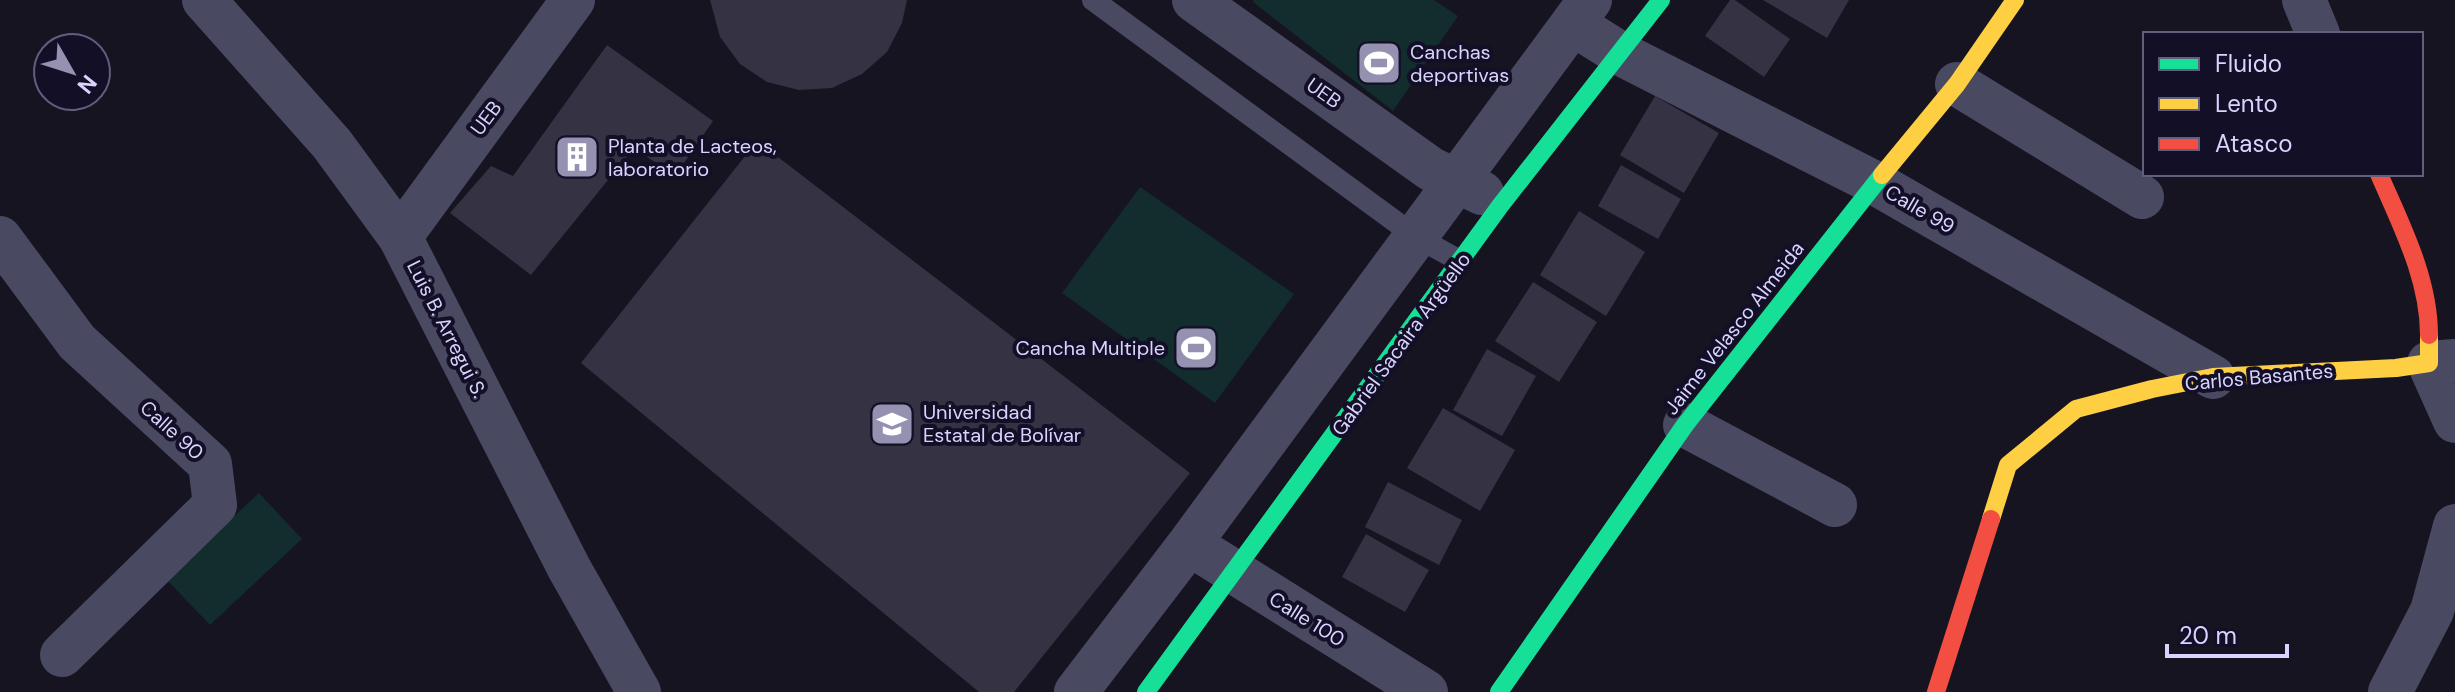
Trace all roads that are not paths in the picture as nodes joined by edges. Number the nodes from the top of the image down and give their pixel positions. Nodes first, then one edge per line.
1 (204, 0) edge
2 (573, 0) edge
3 (1093, 0) edge
4 (1194, 0) edge
5 (1661, 0) edge
6 (2015, 0) edge
7 (2304, 0) edge
8 (1582, 12) edge
9 (2317, 32) edge
10 (1621, 54) junction
11 (1957, 84) junction
12 (2380, 176) edge
13 (1456, 181) junction
14 (1875, 183) junction
15 (2142, 197) dead end
16 (1502, 203) junction
17 (1415, 236) junction
18 (400, 237) junction
19 (0, 238) edge
20 (1460, 261) junction
21 (2442, 362) edge
22 (2213, 377) junction
23 (2455, 421) edge
24 (1685, 425) junction
25 (1835, 505) dead end
26 (2455, 526) edge
27 (1190, 543) junction
28 (1234, 574) junction
29 (62, 655) dead end
30 (639, 692) edge
31 (1076, 692) edge
32 (1146, 692) edge
33 (1426, 692) edge
34 (1499, 692) edge
35 (1936, 692) edge
36 (2390, 692) edge

1 - 18 street, Luis B. Arregui S.
2 - 18 street, UEB
3 - 17 lane
4 - 13 street, UEB
5 - 10 street, Gabriel Sacaira Argüello
6 - 11 street, Jaime Velasco Almeida
7 - 9 street
8 - 10 street, Calle 99
8 - 13 street
10 - 14 street, Calle 99
10 - 16 street, Gabriel Sacaira Argüello
11 - 14 street, Jaime Velasco Almeida
11 - 15 street
12 - 21 street
13 - 16 street, UEB
13 - 17 street
14 - 22 street, Calle 99
14 - 24 street, Jaime Velasco Almeida
16 - 20 street, Gabriel Sacaira Argüello
17 - 20 lane
17 - 27 street
18 - 30 street, Luis B. Arregui S.
19 - 29 street, Calle 90
20 - 28 street, Gabriel Sacaira Argüello
21 - 22 street, Carlos Basantes
21 - 23 street
22 - 35 street, Carlos Basantes
24 - 25 street
24 - 34 street, Jaime Velasco Almeida
26 - 36 street
27 - 28 street, Calle 100
27 - 31 street
28 - 32 street, Gabriel Sacaira Argüello
28 - 33 street, Calle 100

